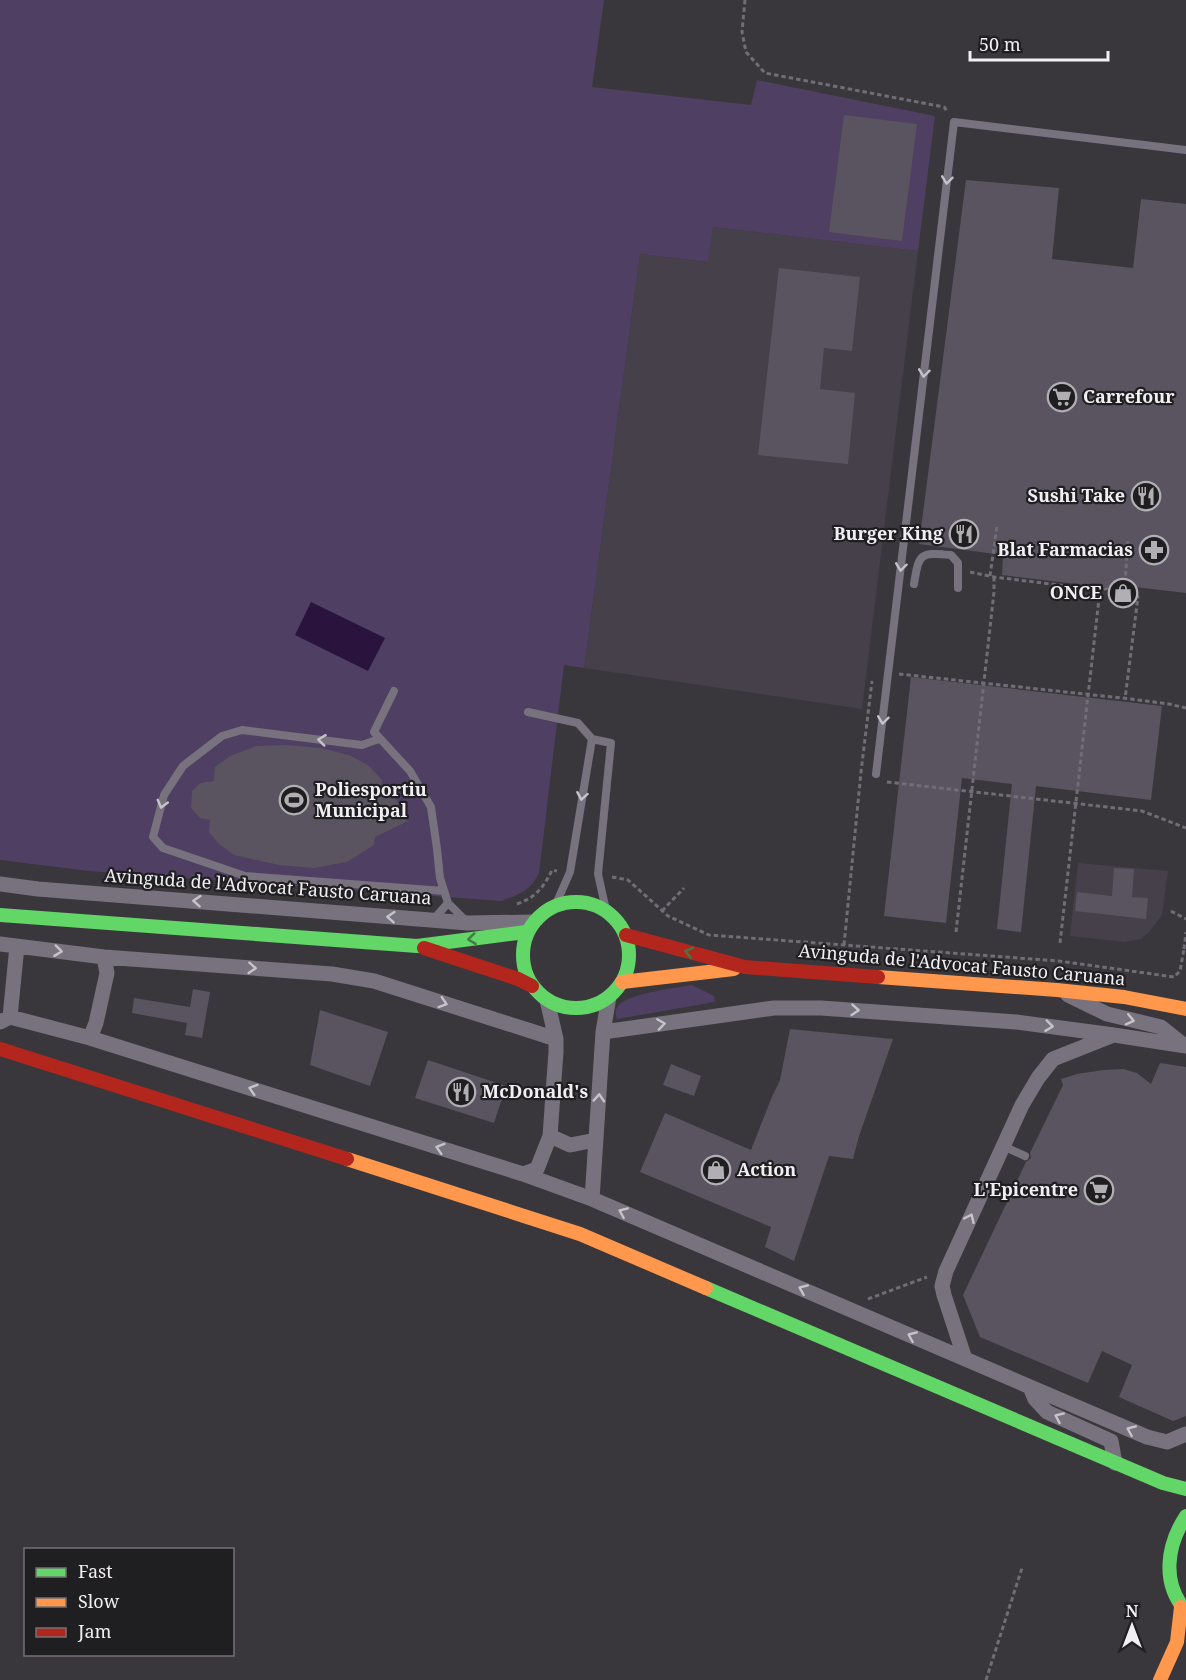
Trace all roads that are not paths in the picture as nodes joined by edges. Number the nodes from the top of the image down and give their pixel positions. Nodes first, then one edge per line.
1 (1186, 150) edge
2 (914, 584) dead end
3 (958, 588) dead end
4 (394, 691) dead end
5 (528, 712) dead end
6 (379, 739) junction
7 (592, 739) junction
8 (878, 777) road end
9 (0, 884) edge
10 (444, 891) junction
11 (448, 903) junction
12 (556, 904) junction
13 (606, 910) junction
14 (0, 915) edge
15 (433, 920) junction
16 (468, 922) junction
17 (530, 927) junction
18 (626, 935) junction
19 (0, 944) edge
20 (17, 946) junction
21 (417, 946) junction
22 (104, 957) junction
23 (745, 967) junction
24 (622, 982) junction
25 (532, 986) junction
26 (1057, 990) junction
27 (609, 997) junction
28 (547, 1000) junction
29 (1183, 1005) edge
30 (5, 1019) edge
31 (603, 1032) junction
32 (1114, 1035) junction
33 (90, 1038) junction
34 (556, 1039) junction
35 (1186, 1046) edge
36 (0, 1049) edge
37 (550, 1137) junction
38 (596, 1140) junction
39 (1003, 1146) junction
40 (1025, 1156) dead end
41 (523, 1174) junction
42 (592, 1198) junction
43 (965, 1359) junction
44 (1030, 1387) junction
45 (1186, 1434) edge
46 (1115, 1462) junction
47 (1163, 1483) junction
48 (1186, 1489) edge
49 (1177, 1509) edge
50 (1184, 1609) edge
51 (1160, 1680) edge

1 -> 8 lane
2 - 3 lane
4 - 6 lane
5 - 7 lane
6 - 10 lane
6 -> 10 lane
7 -> 12 lane
7 - 13 lane
15 -> 9 street, Avinguda de l'Advocat Fausto Caruana
10 - 11 lane
11 - 15 lane
11 - 16 lane
12 - 13 street
12 - 17 street
13 - 18 street
14 - 21 street
15 - 16 street, Avinguda de l'Advocat Fausto Caruana
16 - 17 street, Avinguda de l'Advocat Fausto Caruana
17 -> 21 street
17 - 25 street
23 -> 18 street, Avinguda de l'Advocat Fausto Caruana
18 - 24 street
19 - 20 street
20 -> 22 street
20 - 30 street
21 - 25 street
22 - 33 street
22 -> 34 street
23 - 24 street, Avinguda de l'Advocat Fausto Caruana
23 - 26 street, Avinguda de l'Advocat Fausto Caruana
24 - 27 street
25 - 28 street
26 - 29 street, Avinguda de l'Advocat Fausto Caruana
26 -> 35 street
27 - 28 street
27 - 31 street
28 - 34 street
30 - 33 street
31 -> 32 street
38 -> 31 street
32 - 35 street
32 - 39 street
41 -> 33 street
34 - 37 street
36 - 46 street
37 - 38 street
37 - 41 street
38 - 42 street
39 - 40 lane
43 -> 39 street
41 - 42 street
43 -> 42 street
43 - 44 street
45 -> 44 street
46 -> 44 street
46 - 47 street
47 - 48 street
47 - 49 street
49 - 50 street
50 - 51 street

